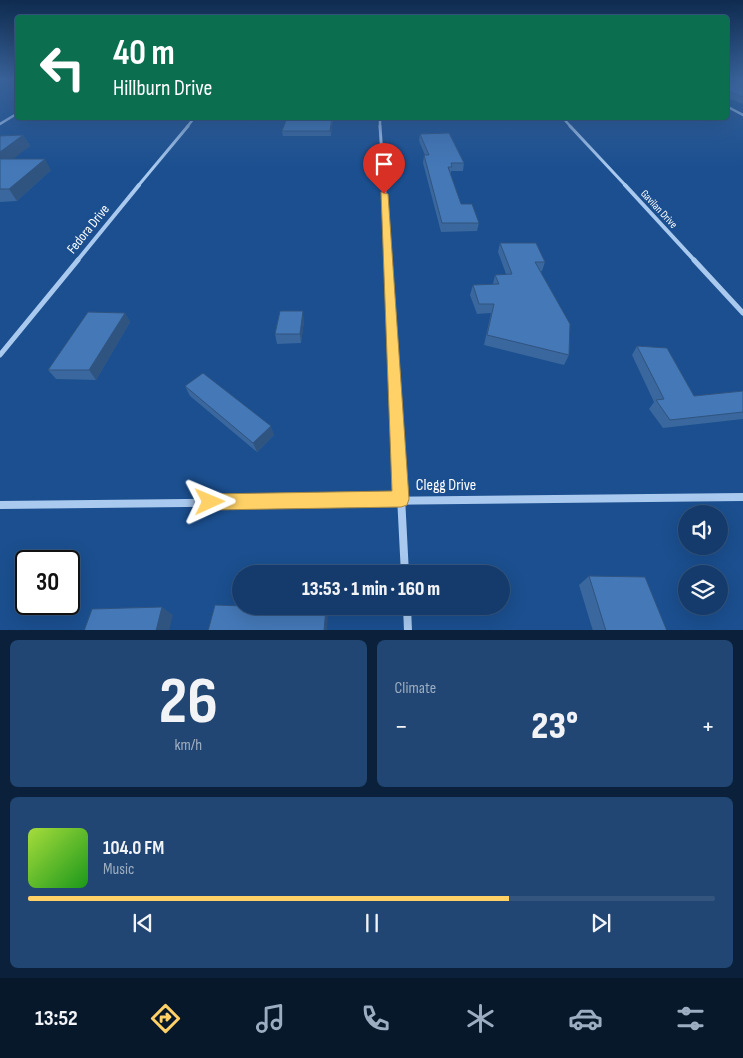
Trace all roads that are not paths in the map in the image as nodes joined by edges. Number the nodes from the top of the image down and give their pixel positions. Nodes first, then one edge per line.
1 (731, 108) edge
2 (15, 115) edge
3 (743, 115) edge
4 (192, 120) edge
5 (380, 120) edge
6 (565, 120) edge
7 (0, 124) edge
8 (743, 313) edge
9 (0, 355) edge
10 (743, 497) edge
11 (401, 499) junction
12 (0, 505) edge
13 (405, 565) edge
14 (407, 615) edge
15 (408, 630) edge

1 - 3 street
2 - 7 street
4 - 9 street, Fedora Drive
5 - 11 street
6 - 8 street, Gavilan Drive
10 - 11 street, Clegg Drive
11 - 12 street, Clegg Drive
11 - 13 street
14 - 15 street

